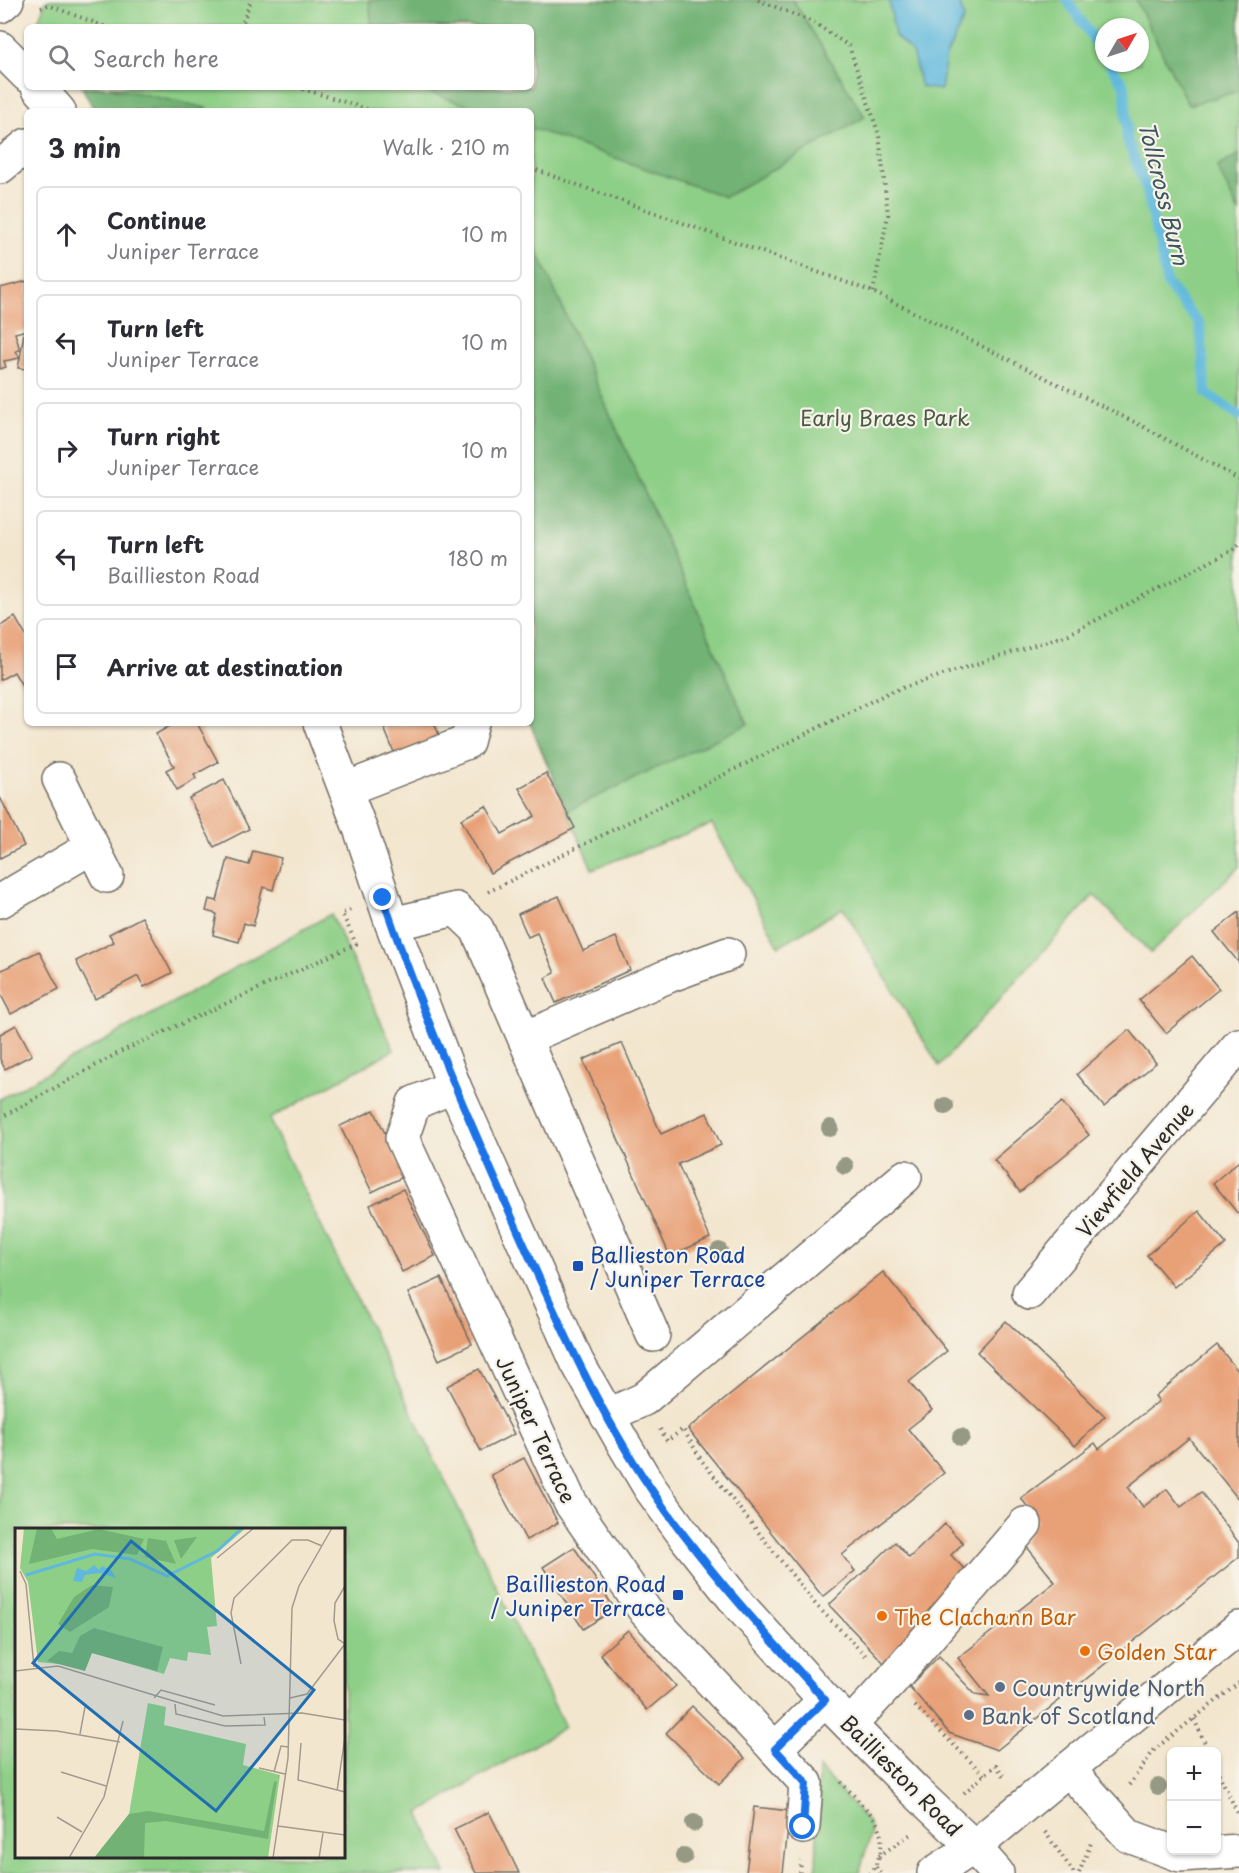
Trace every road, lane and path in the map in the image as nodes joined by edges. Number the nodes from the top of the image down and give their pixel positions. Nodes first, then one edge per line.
1 (7, 0) edge
2 (251, 0) edge
3 (758, 0) edge
4 (0, 6) edge
5 (39, 8) dead end
6 (98, 24) edge
7 (242, 24) edge
8 (0, 48) edge
9 (24, 72) edge
10 (41, 90) edge
11 (306, 90) edge
12 (56, 108) edge
13 (364, 108) edge
14 (24, 147) edge
15 (0, 166) edge
16 (534, 169) edge
17 (873, 292) junction
18 (1239, 479) edge
19 (1239, 544) edge
20 (321, 726) edge
21 (471, 726) edge
22 (59, 779) dead end
23 (346, 789) junction
24 (92, 847) junction
25 (106, 876) dead end
26 (0, 901) edge
27 (456, 909) junction
28 (387, 911) junction
29 (728, 954) dead end
30 (525, 1038) junction
31 (1239, 1045) edge
32 (454, 1086) junction
33 (0, 1118) edge
34 (905, 1177) dead end
35 (1029, 1293) dead end
36 (653, 1335) dead end
37 (644, 1400) junction
38 (608, 1416) junction
39 (1025, 1524) dead end
40 (1239, 1628) edge
41 (891, 1681) junction
42 (1239, 1683) edge
43 (825, 1700) junction
44 (1194, 1719) junction
45 (850, 1725) junction
46 (1207, 1747) edge
47 (775, 1749) junction
48 (1068, 1769) junction
49 (984, 1775) dead end
50 (1221, 1778) edge
51 (841, 1781) dead end
52 (1123, 1792) dead end
53 (1239, 1816) edge
54 (803, 1827) dead end
55 (974, 1847) junction
56 (1239, 1851) edge
57 (876, 1867) junction
58 (869, 1873) edge
59 (880, 1873) edge
60 (934, 1873) edge
61 (997, 1873) edge

1 - 4 street
2 - 7 path
3 - 17 path
5 - 6 path
8 - 9 street
10 - 12 street
11 - 13 path
14 - 15 street
16 - 17 path
17 - 18 path
19 - 27 path
20 - 23 street, Baillieston Road
21 - 23 street
22 - 24 street
23 - 28 street, Baillieston Road
24 - 25 street
24 - 26 street
27 - 28 street
27 - 30 street
28 - 32 street, Baillieston Road
28 - 33 path
29 - 30 street
30 - 36 street
31 - 35 street, Viewfield Avenue
32 - 38 street, Baillieston Road
32 - 47 street, Juniper Terrace
34 - 37 street
37 - 38 street
37 - 41 path
38 - 43 street, Baillieston Road
39 - 41 street
40 - 48 street
41 - 45 street
41 - 49 path
42 - 44 path
43 - 45 street, Baillieston Road
43 - 47 street
44 - 46 path
44 - 52 path
45 - 55 street, Baillieston Road
47 - 54 street, Juniper Terrace
48 - 55 street
48 - 56 street
50 - 53 path
51 - 57 path
55 - 60 street
55 - 61 street, Baillieston Road
57 - 58 path
57 - 59 path

